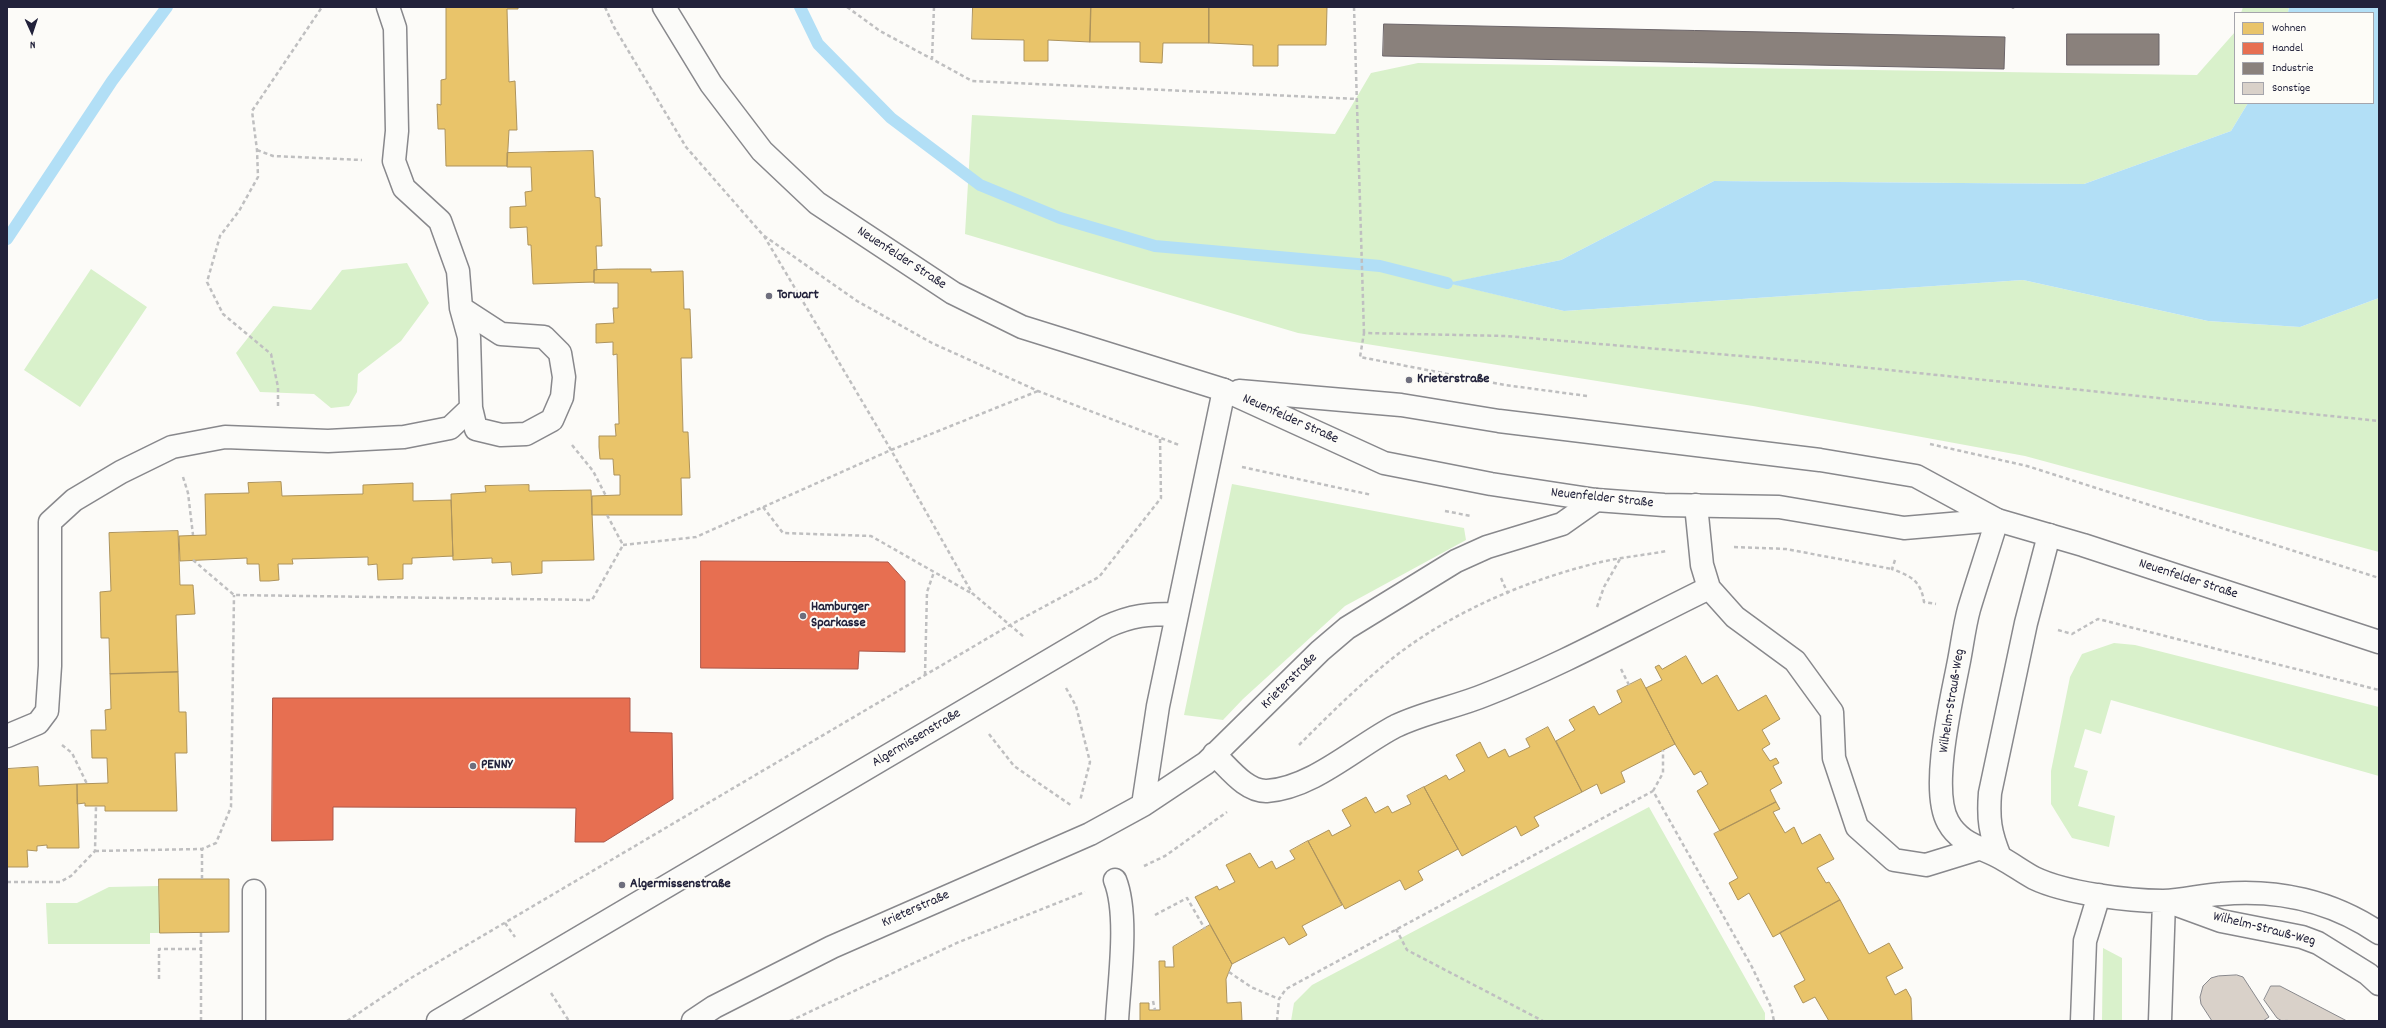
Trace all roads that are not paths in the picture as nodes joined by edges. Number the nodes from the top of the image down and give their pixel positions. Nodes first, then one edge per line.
1 (388, 7) edge
2 (664, 7) edge
3 (461, 308) junction
4 (1224, 390) junction
5 (471, 408) junction
6 (1596, 500) junction
7 (1696, 505) junction
8 (1997, 520) junction
9 (2049, 535) junction
10 (1709, 588) junction
11 (1176, 614) junction
12 (2379, 642) edge
13 (7, 736) edge
14 (1214, 754) junction
15 (1142, 805) junction
16 (1978, 849) junction
17 (2000, 857) junction
18 (1115, 880) dead end
19 (254, 891) dead end
20 (2099, 895) junction
21 (2164, 901) junction
22 (2379, 933) edge
23 (2379, 984) edge
24 (254, 1021) edge
25 (438, 1021) edge
26 (693, 1021) edge
27 (1117, 1021) edge
28 (2082, 1021) edge
29 (2160, 1021) edge

1 - 3 street
2 - 4 street, Neuenfelder Straße
3 - 5 street
3 - 5 street
4 - 6 street, Neuenfelder Straße
4 - 8 street, Neuenfelder Straße
4 - 11 street
5 - 13 street
6 - 7 street, Neuenfelder Straße
6 - 14 street, Krieterstraße
7 - 8 street, Neuenfelder Straße
7 - 10 street
8 - 9 street, Neuenfelder Straße
8 - 16 street, Wilhelm-Strauß-Weg
9 - 12 street, Neuenfelder Straße
9 - 17 street
10 - 14 street
10 - 16 street
11 - 15 street
11 - 25 street, Algermissenstraße
14 - 15 street, Krieterstraße
15 - 26 street, Krieterstraße
16 - 17 street, Wilhelm-Strauß-Weg
17 - 20 street, Wilhelm-Strauß-Weg
18 - 27 street
19 - 24 street
20 - 21 street, Wilhelm-Strauß-Weg
20 - 28 street
21 - 22 street, Wilhelm-Strauß-Weg
21 - 23 street, Wilhelm-Strauß-Weg
21 - 29 street

